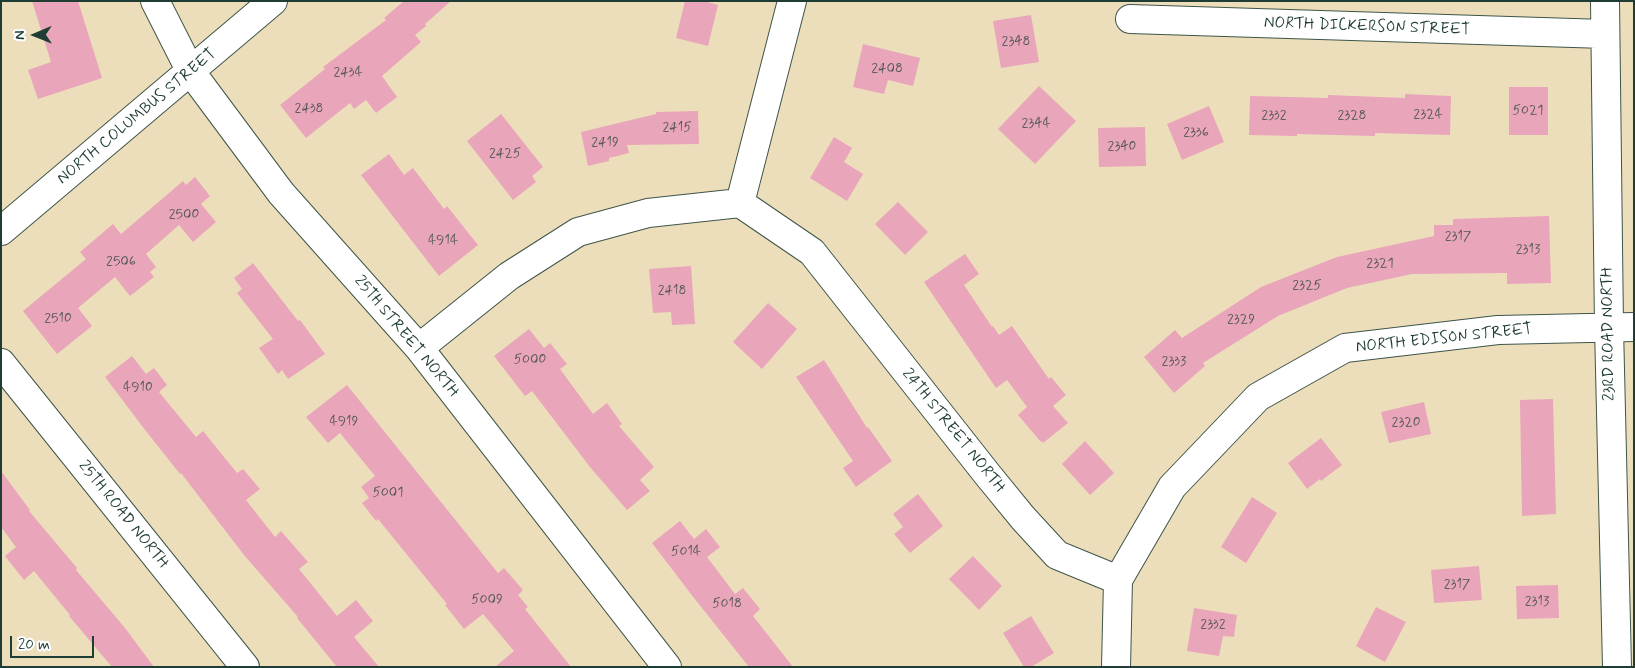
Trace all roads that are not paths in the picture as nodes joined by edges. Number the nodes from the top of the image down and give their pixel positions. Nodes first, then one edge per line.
1 (155, 1) edge
2 (273, 1) edge
3 (792, 1) edge
4 (1605, 1) edge
5 (1130, 19) dead end
6 (1605, 34) junction
7 (191, 72) junction
8 (740, 203) junction
9 (1, 231) edge
10 (1621, 327) edge
11 (419, 348) junction
12 (1, 363) edge
13 (1118, 580) junction
14 (244, 667) edge
15 (668, 667) edge
16 (1116, 667) edge
17 (1617, 667) edge

1 - 7 street, 25TH STREET NORTH
2 - 7 street, NORTH COLUMBUS STREET
3 - 8 street
4 - 6 street, 23RD ROAD NORTH
5 - 6 street, NORTH DICKERSON STREET
6 - 10 street, 23RD ROAD NORTH
7 - 9 street, NORTH COLUMBUS STREET
7 - 11 street, 25TH STREET NORTH
8 - 11 street
8 - 13 street, 24TH STREET NORTH
10 - 13 street, NORTH EDISON STREET
10 - 17 street, 23RD ROAD NORTH
11 - 15 street, 25TH STREET NORTH
12 - 14 street, 25TH ROAD NORTH
13 - 16 street

